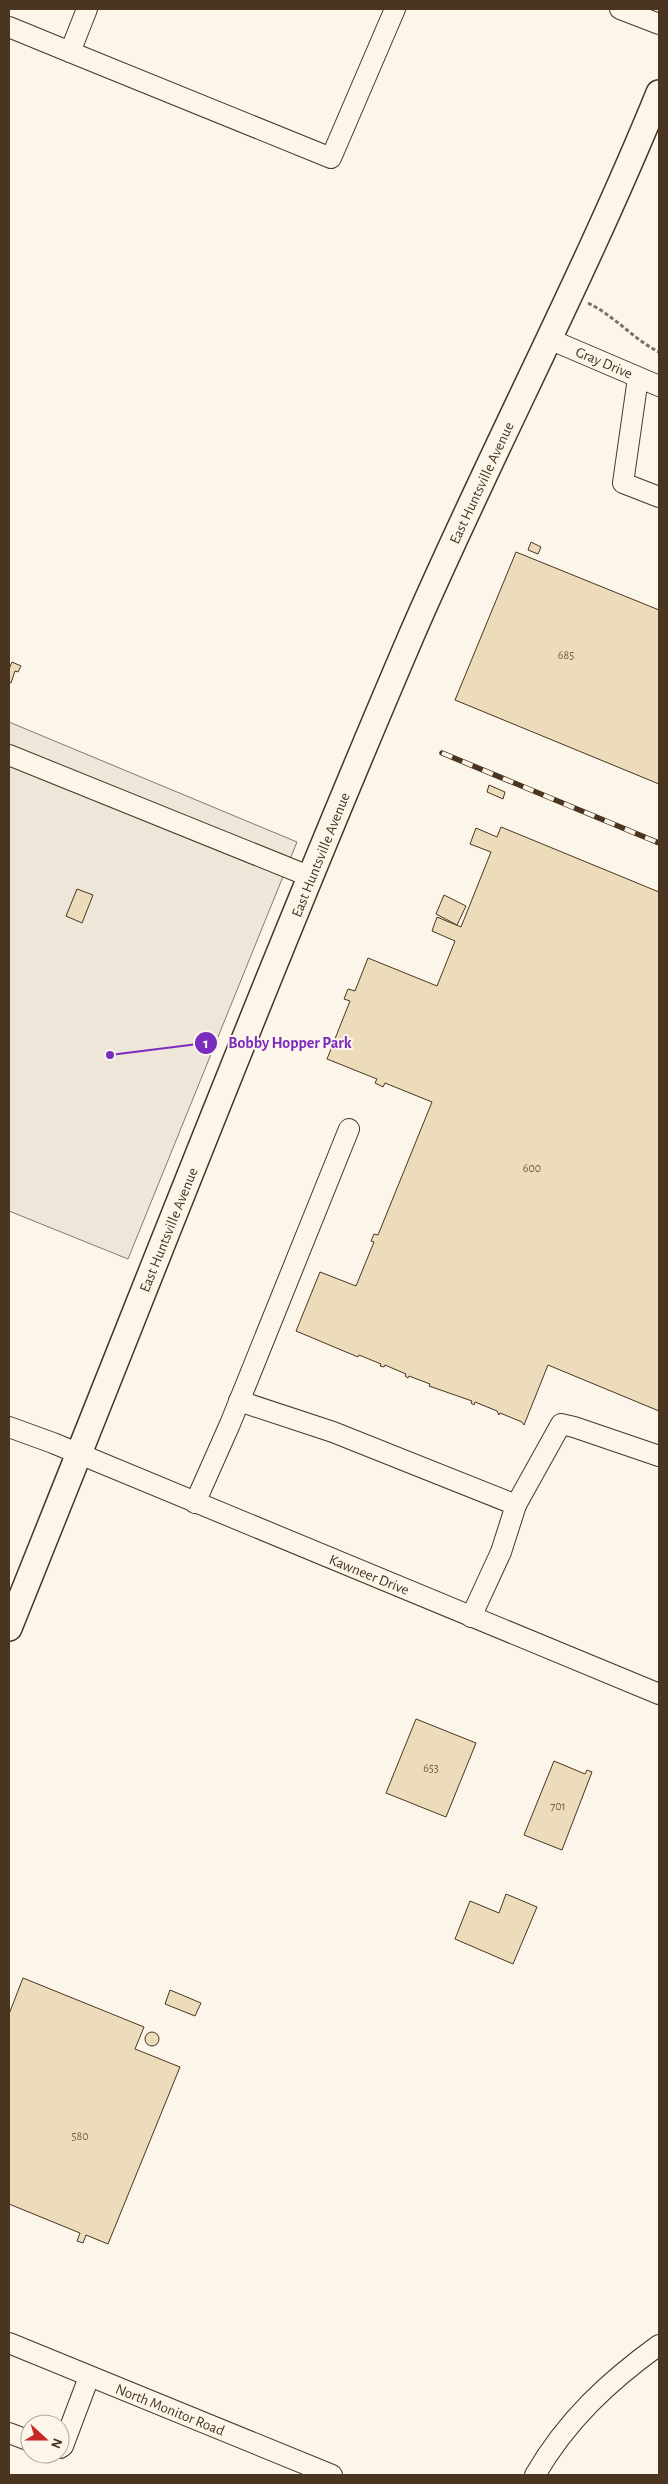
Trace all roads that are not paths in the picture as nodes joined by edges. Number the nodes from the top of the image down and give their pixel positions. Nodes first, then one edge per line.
1 (87, 9) edge
2 (395, 9) edge
3 (620, 9) edge
4 (659, 24) edge
5 (9, 27) edge
6 (70, 52) junction
7 (659, 93) edge
8 (549, 339) junction
9 (638, 378) junction
10 (659, 386) edge
11 (659, 498) edge
12 (9, 755) edge
13 (311, 877) junction
14 (349, 1129) dead end
15 (240, 1401) junction
16 (9, 1427) edge
17 (78, 1456) junction
18 (659, 1456) edge
19 (194, 1503) junction
20 (516, 1505) junction
21 (471, 1617) junction
22 (9, 1628) edge
23 (659, 1694) edge
24 (9, 2343) edge
25 (659, 2345) edge
26 (89, 2377) junction
27 (70, 2427) edge
28 (332, 2475) edge
29 (535, 2475) edge

1 - 6 street
2 - 6 street
3 - 4 street
5 - 6 street
7 - 8 main road, East Huntsville Avenue
8 - 9 street, Gray Drive
8 - 13 main road, East Huntsville Avenue
9 - 10 street, Gray Drive
9 - 11 street
12 - 13 street
13 - 17 main road, East Huntsville Avenue
14 - 15 street
15 - 19 street
15 - 20 street
16 - 17 street, Kawneer Drive
17 - 19 street, Kawneer Drive
17 - 22 main road, East Huntsville Avenue
18 - 20 street
19 - 21 street, Kawneer Drive
20 - 21 street
21 - 23 street, Kawneer Drive
24 - 26 street, North Monitor Road
25 - 29 street
26 - 27 street
26 - 28 street, North Monitor Road

